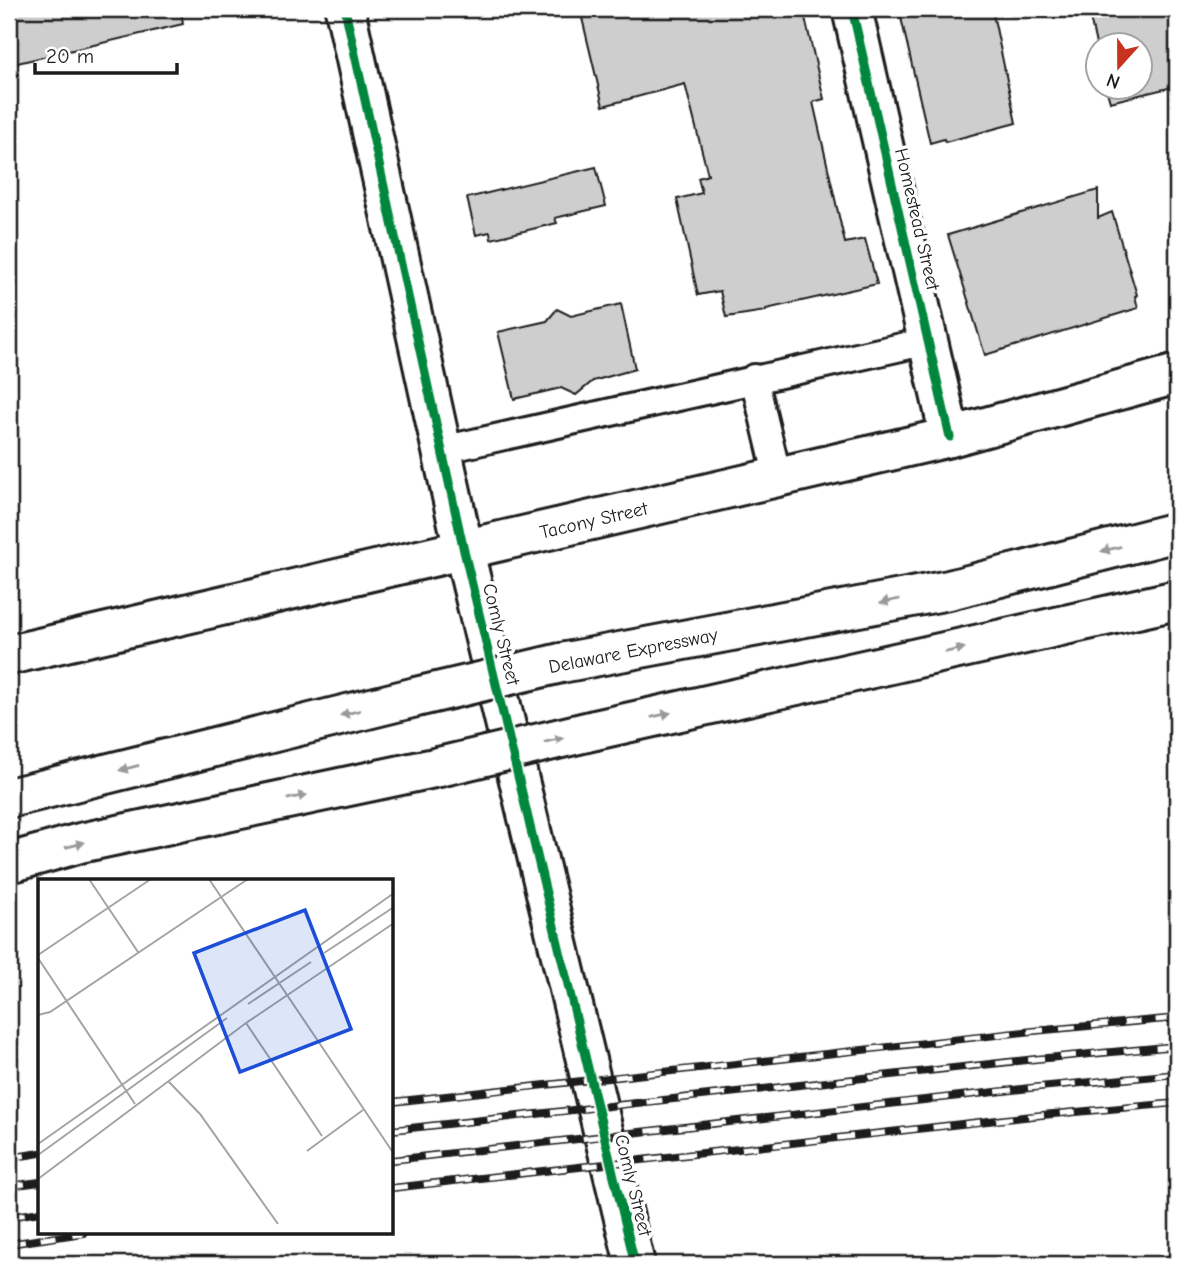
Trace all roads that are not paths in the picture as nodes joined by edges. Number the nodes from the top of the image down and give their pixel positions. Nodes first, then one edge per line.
1 (345, 9) edge
2 (852, 9) edge
3 (928, 341) junction
4 (1177, 374) edge
5 (754, 378) junction
6 (950, 437) junction
7 (442, 450) junction
8 (778, 478) junction
9 (1177, 532) edge
10 (464, 551) junction
11 (1177, 600) edge
12 (9, 655) edge
13 (9, 798) edge
14 (9, 863) edge
15 (635, 1264) edge

1 - 7 main road, Comly Street
2 - 3 main road, Homestead Street
3 - 5 lane
3 - 6 main road, Homestead Street
4 - 6 main road, Tacony Street
5 - 7 lane
5 - 8 lane
6 - 8 main road, Tacony Street
7 - 10 main road, Comly Street
8 - 10 main road, Tacony Street
9 -> 13 main road, Delaware Expressway, bridge
10 - 12 main road, Tacony Street
10 - 15 main road, Comly Street
14 -> 11 main road, bridge

